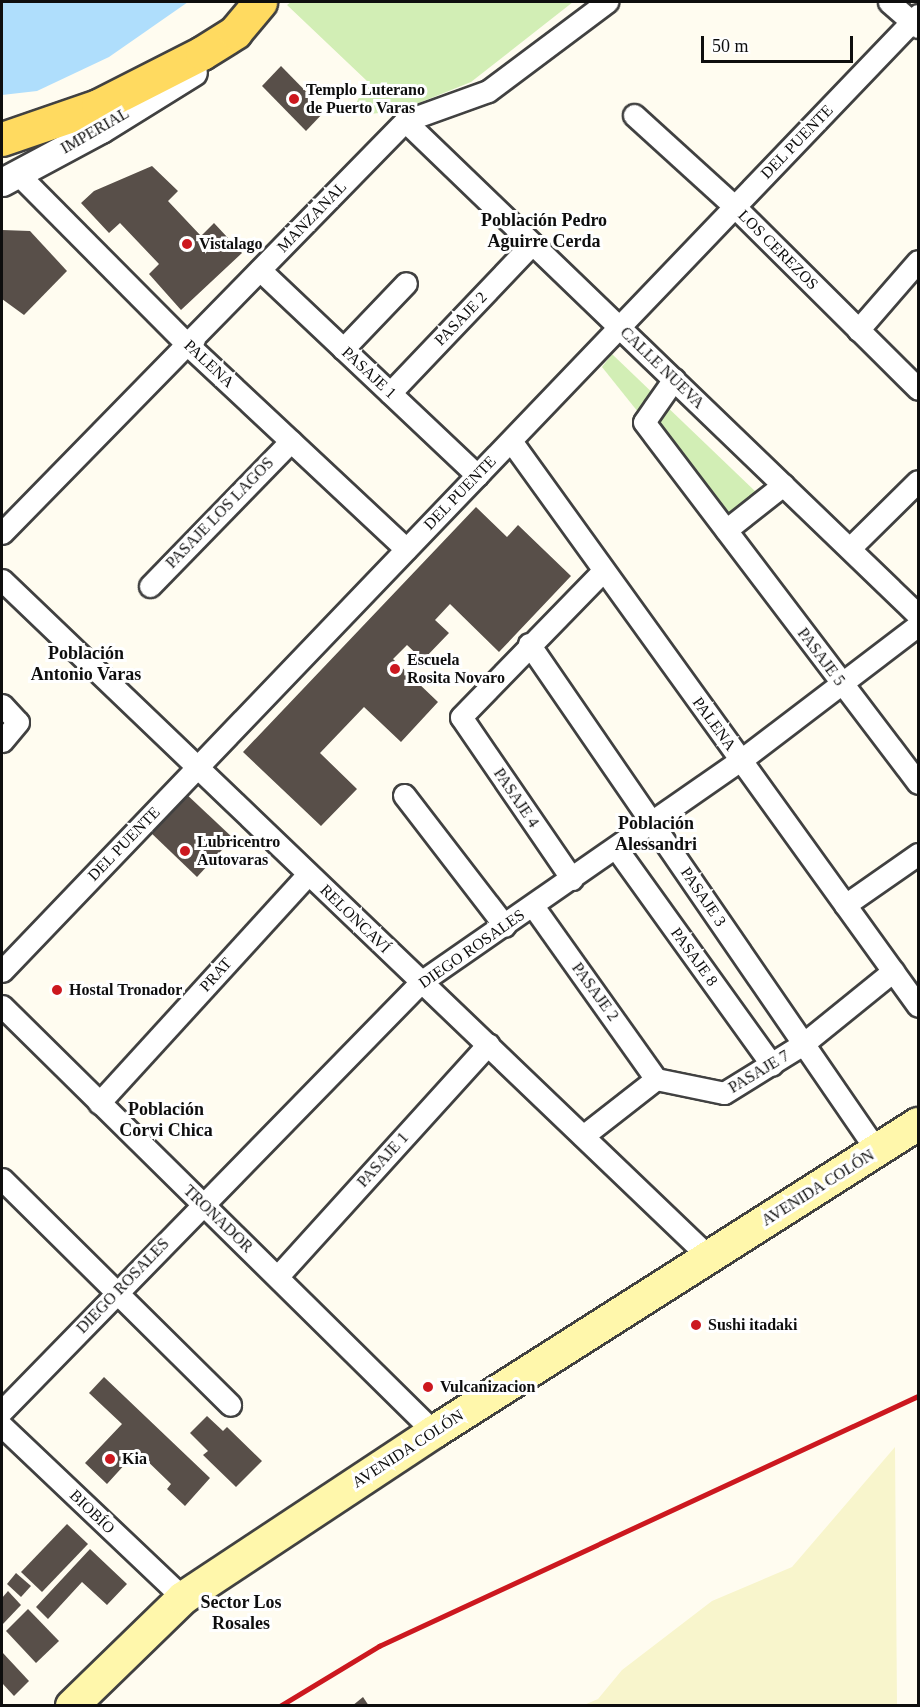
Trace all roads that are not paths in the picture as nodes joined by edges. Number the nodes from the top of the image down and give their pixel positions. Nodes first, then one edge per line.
1 (607, 2) edge
2 (889, 2) edge
3 (248, 14) edge
4 (917, 21) edge
5 (194, 65) junction
6 (128, 90) junction
7 (634, 115) dead end
8 (405, 122) junction
9 (2, 139) edge
10 (10, 178) edge
11 (735, 207) junction
12 (532, 244) junction
13 (918, 261) edge
14 (260, 270) junction
15 (406, 283) dead end
16 (619, 327) junction
17 (858, 330) junction
18 (187, 344) junction
19 (343, 349) junction
20 (674, 380) junction
21 (918, 389) edge
22 (390, 393) junction
23 (291, 441) junction
24 (511, 441) junction
25 (477, 475) junction
26 (918, 481) edge
27 (783, 485) junction
28 (726, 530) junction
29 (2, 533) edge
30 (850, 548) junction
31 (406, 549) junction
32 (603, 571) junction
33 (2, 580) edge
34 (150, 586) dead end
35 (918, 615) edge
36 (918, 625) edge
37 (529, 644) junction
38 (840, 682) junction
39 (2, 705) edge
40 (2, 741) edge
41 (741, 760) junction
42 (197, 767) junction
43 (918, 783) edge
44 (404, 795) dead end
45 (652, 823) junction
46 (616, 848) junction
47 (918, 854) edge
48 (308, 874) junction
49 (572, 879) junction
50 (845, 905) junction
51 (533, 906) junction
52 (505, 926) junction
53 (2, 971) edge
54 (893, 971) junction
55 (421, 982) junction
56 (2, 1006) edge
57 (918, 1006) edge
58 (488, 1044) junction
59 (803, 1044) junction
60 (772, 1065) junction
61 (656, 1079) junction
62 (99, 1103) junction
63 (918, 1124) edge
64 (583, 1136) junction
65 (877, 1151) junction
66 (2, 1179) edge
67 (203, 1205) junction
68 (709, 1257) junction
69 (278, 1276) junction
70 (116, 1293) junction
71 (230, 1405) dead end
72 (2, 1411) edge
73 (2, 1426) edge
74 (434, 1432) junction
75 (183, 1598) junction
76 (72, 1706) edge

1 - 8 street, MANZANAL
2 - 4 street
3 - 5 main road
3 - 6 main road
4 - 11 street, DEL PUENTE
5 - 6 main road
5 - 10 street, IMPERIAL
6 - 9 main road
7 - 11 street, LOS CEREZOS
8 - 12 street, CALLE NUEVA
8 - 14 street, MANZANAL
10 - 18 street, PALENA
11 - 16 street, DEL PUENTE
11 - 17 street, LOS CEREZOS
12 - 16 street, CALLE NUEVA
12 - 22 street, PASAJE 2
13 - 17 street
14 - 18 street, MANZANAL
14 - 19 street, PASAJE 1
15 - 19 street
16 - 20 street, CALLE NUEVA
16 - 24 street, DEL PUENTE
17 - 21 street, LOS CEREZOS
18 - 23 street, PALENA
18 - 29 street, MANZANAL
19 - 22 street, PASAJE 1
20 - 27 street, CALLE NUEVA
20 - 28 street, PASAJE 5
22 - 25 street, PASAJE 1
23 - 31 street, PALENA
23 - 34 street, PASAJE LOS LAGOS
24 - 25 street, DEL PUENTE
24 - 32 street, PALENA
25 - 31 street, DEL PUENTE
26 - 30 street
27 - 28 street
27 - 30 street, CALLE NUEVA
28 - 38 street, PASAJE 5
30 - 35 street, CALLE NUEVA
31 - 42 street, DEL PUENTE
32 - 37 street
32 - 41 street, PALENA
33 - 42 street, RELONCAVÍ
36 - 38 street, DIEGO ROSALES
37 - 45 street, PASAJE 3
37 - 49 street, PASAJE 4
38 - 41 street, DIEGO ROSALES
38 - 43 street, PASAJE 5
39 - 40 street
41 - 45 street, DIEGO ROSALES
41 - 50 street, PALENA
42 - 48 street, RELONCAVÍ
42 - 53 street, DEL PUENTE
44 - 52 street
45 - 46 street, DIEGO ROSALES
45 - 59 street, PASAJE 3
46 - 49 street, DIEGO ROSALES
46 - 60 street, PASAJE 8
47 - 50 street
48 - 55 street, RELONCAVÍ
48 - 62 street, PRAT
49 - 51 street, DIEGO ROSALES
50 - 54 street, PALENA
51 - 52 street, DIEGO ROSALES
51 - 61 street, PASAJE 2
52 - 55 street, DIEGO ROSALES
54 - 57 street, PALENA
54 - 59 street, PASAJE 7
55 - 58 street, RELONCAVÍ
55 - 67 street, DIEGO ROSALES
56 - 62 street, TRONADOR
58 - 64 street, RELONCAVÍ
58 - 69 street, PASAJE 1
59 - 60 street, PASAJE 7
59 - 65 street, PASAJE 3
60 - 61 street, PASAJE 7
61 - 64 street
62 - 67 street, TRONADOR
63 - 65 main road, AVENIDA COLÓN
64 - 68 street, RELONCAVÍ
65 - 68 main road, AVENIDA COLÓN
66 - 70 street
67 - 69 street, TRONADOR
67 - 70 street, DIEGO ROSALES
68 - 74 main road, AVENIDA COLÓN
69 - 74 street, TRONADOR
70 - 71 street
70 - 72 street, DIEGO ROSALES
73 - 75 street, BIOBÍO
74 - 75 main road, AVENIDA COLÓN
75 - 76 main road, AVENIDA COLÓN

